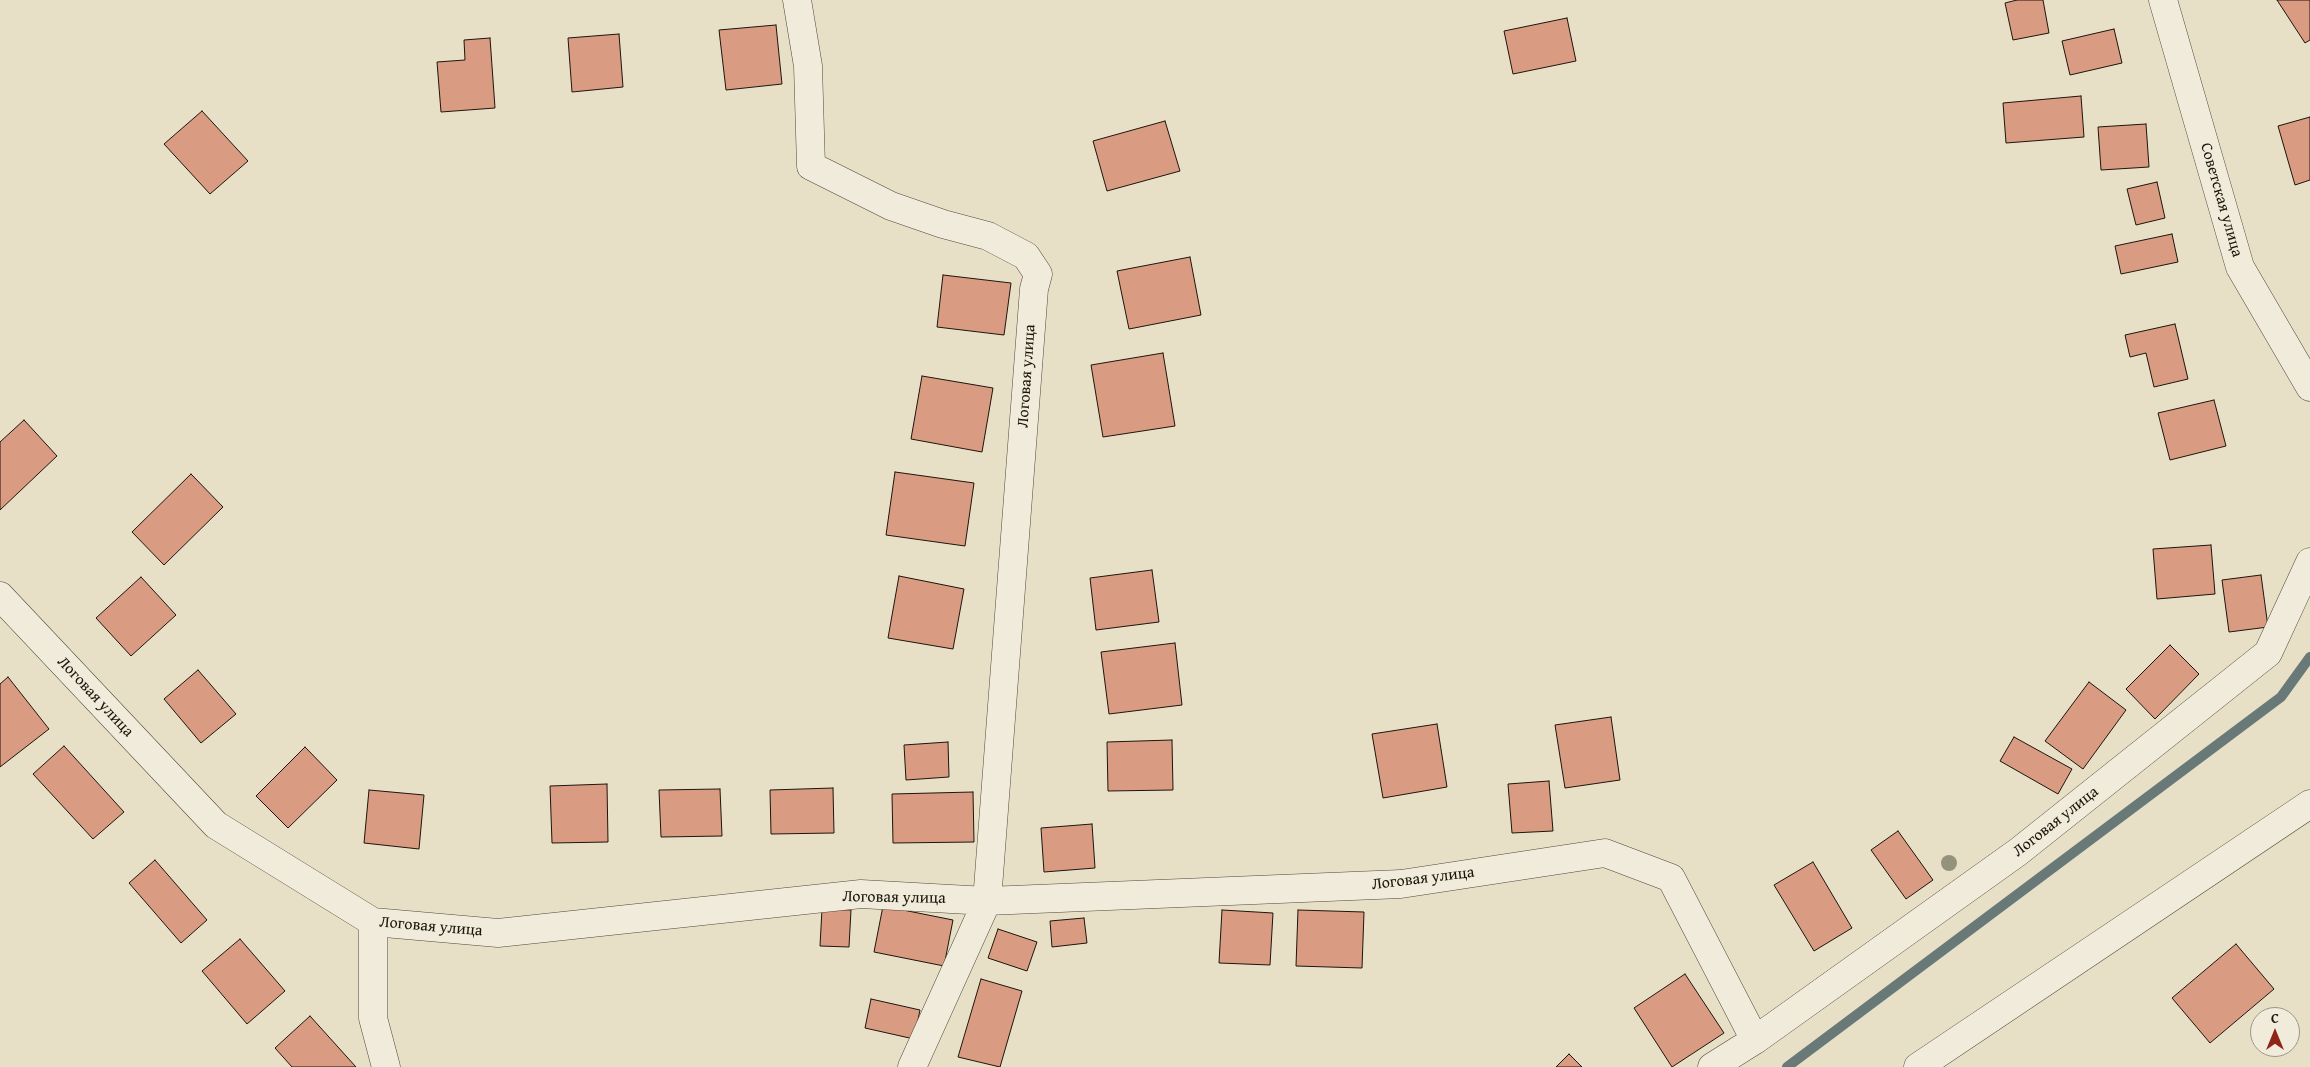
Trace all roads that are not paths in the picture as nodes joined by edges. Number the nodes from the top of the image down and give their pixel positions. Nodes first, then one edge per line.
1 (797, 0) edge
2 (2163, 0) edge
3 (2310, 387) edge
4 (2310, 562) edge
5 (0, 596) edge
6 (2310, 804) edge
7 (986, 900) junction
8 (373, 922) junction
9 (1755, 1040) junction
10 (386, 1067) edge
11 (912, 1067) edge
12 (1712, 1067) edge
13 (1918, 1067) edge

1 - 7 street, Логовая улица
2 - 3 street, Советская улица
4 - 9 street, Логовая улица
5 - 8 street, Логовая улица
6 - 13 street
7 - 8 street, Логовая улица
7 - 9 street, Логовая улица
7 - 11 street, Логовая улица
8 - 10 street
9 - 12 street, Логовая улица

